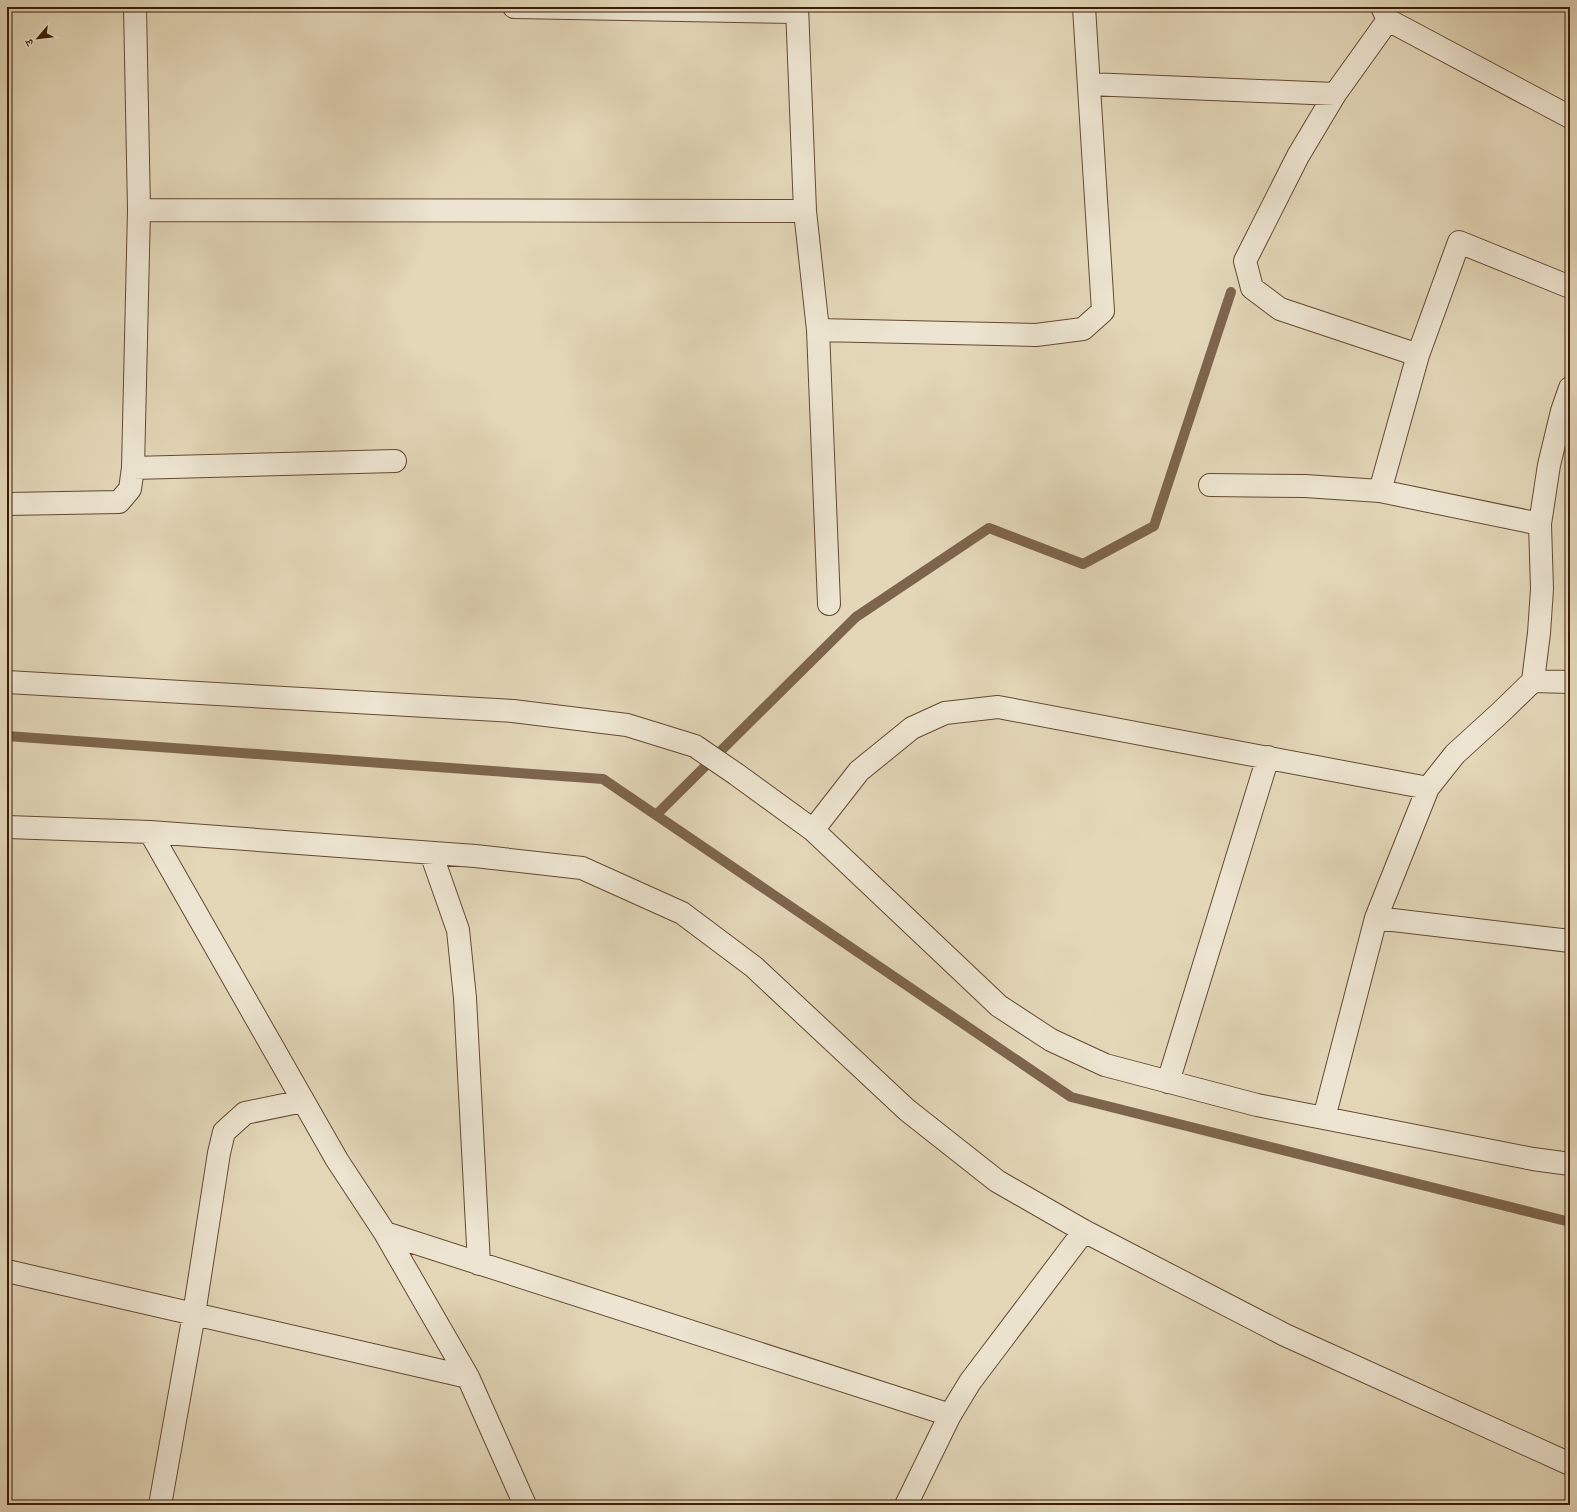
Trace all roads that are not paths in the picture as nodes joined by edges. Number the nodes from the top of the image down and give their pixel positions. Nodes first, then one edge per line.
1 (135, 7) edge
2 (514, 7) edge
3 (1084, 7) edge
4 (797, 9) edge
5 (1385, 13) edge
6 (1089, 84) junction
7 (1335, 94) junction
8 (1570, 117) edge
9 (139, 210) junction
10 (805, 210) junction
11 (1570, 287) edge
12 (818, 330) junction
13 (1418, 354) junction
14 (1570, 388) edge
15 (395, 461) dead end
16 (133, 468) junction
17 (1210, 485) dead end
18 (1380, 491) junction
19 (7, 504) edge
20 (1540, 524) junction
21 (829, 604) dead end
22 (1533, 681) junction
23 (7, 682) edge
24 (1570, 682) edge
25 (1268, 757) junction
26 (1428, 788) junction
27 (7, 827) edge
28 (813, 830) junction
29 (150, 832) junction
30 (431, 853) junction
31 (1376, 918) junction
32 (1570, 941) edge
33 (1168, 1082) junction
34 (304, 1101) junction
35 (1324, 1118) junction
36 (1570, 1164) edge
37 (1084, 1231) junction
38 (385, 1233) junction
39 (480, 1264) junction
40 (7, 1271) edge
41 (194, 1314) junction
42 (468, 1377) junction
43 (950, 1415) junction
44 (1570, 1464) edge
45 (160, 1505) edge
46 (525, 1505) edge
47 (906, 1505) edge

1 - 9 street
2 - 4 street
3 - 6 street
4 - 10 street
5 - 7 street
5 - 8 street
6 - 7 street
6 - 12 street
7 - 13 street
9 - 10 street
9 - 16 street
10 - 12 street
11 - 13 street
12 - 21 street
13 - 18 street
14 - 20 street
15 - 16 street
16 - 19 street
17 - 18 street
18 - 20 street
20 - 22 street
22 - 24 street
22 - 26 street
23 - 28 street
25 - 26 street
25 - 28 street
25 - 33 street
26 - 31 street
27 - 29 street
28 - 33 street
29 - 30 street
29 - 34 street
30 - 37 street
30 - 39 street
31 - 32 street
31 - 35 street
33 - 35 street
34 - 38 street
34 - 41 street
35 - 36 street
37 - 43 street
37 - 44 street
38 - 39 street
38 - 42 street
39 - 43 street
40 - 41 street
41 - 42 street
41 - 45 street
42 - 46 street
43 - 47 street

